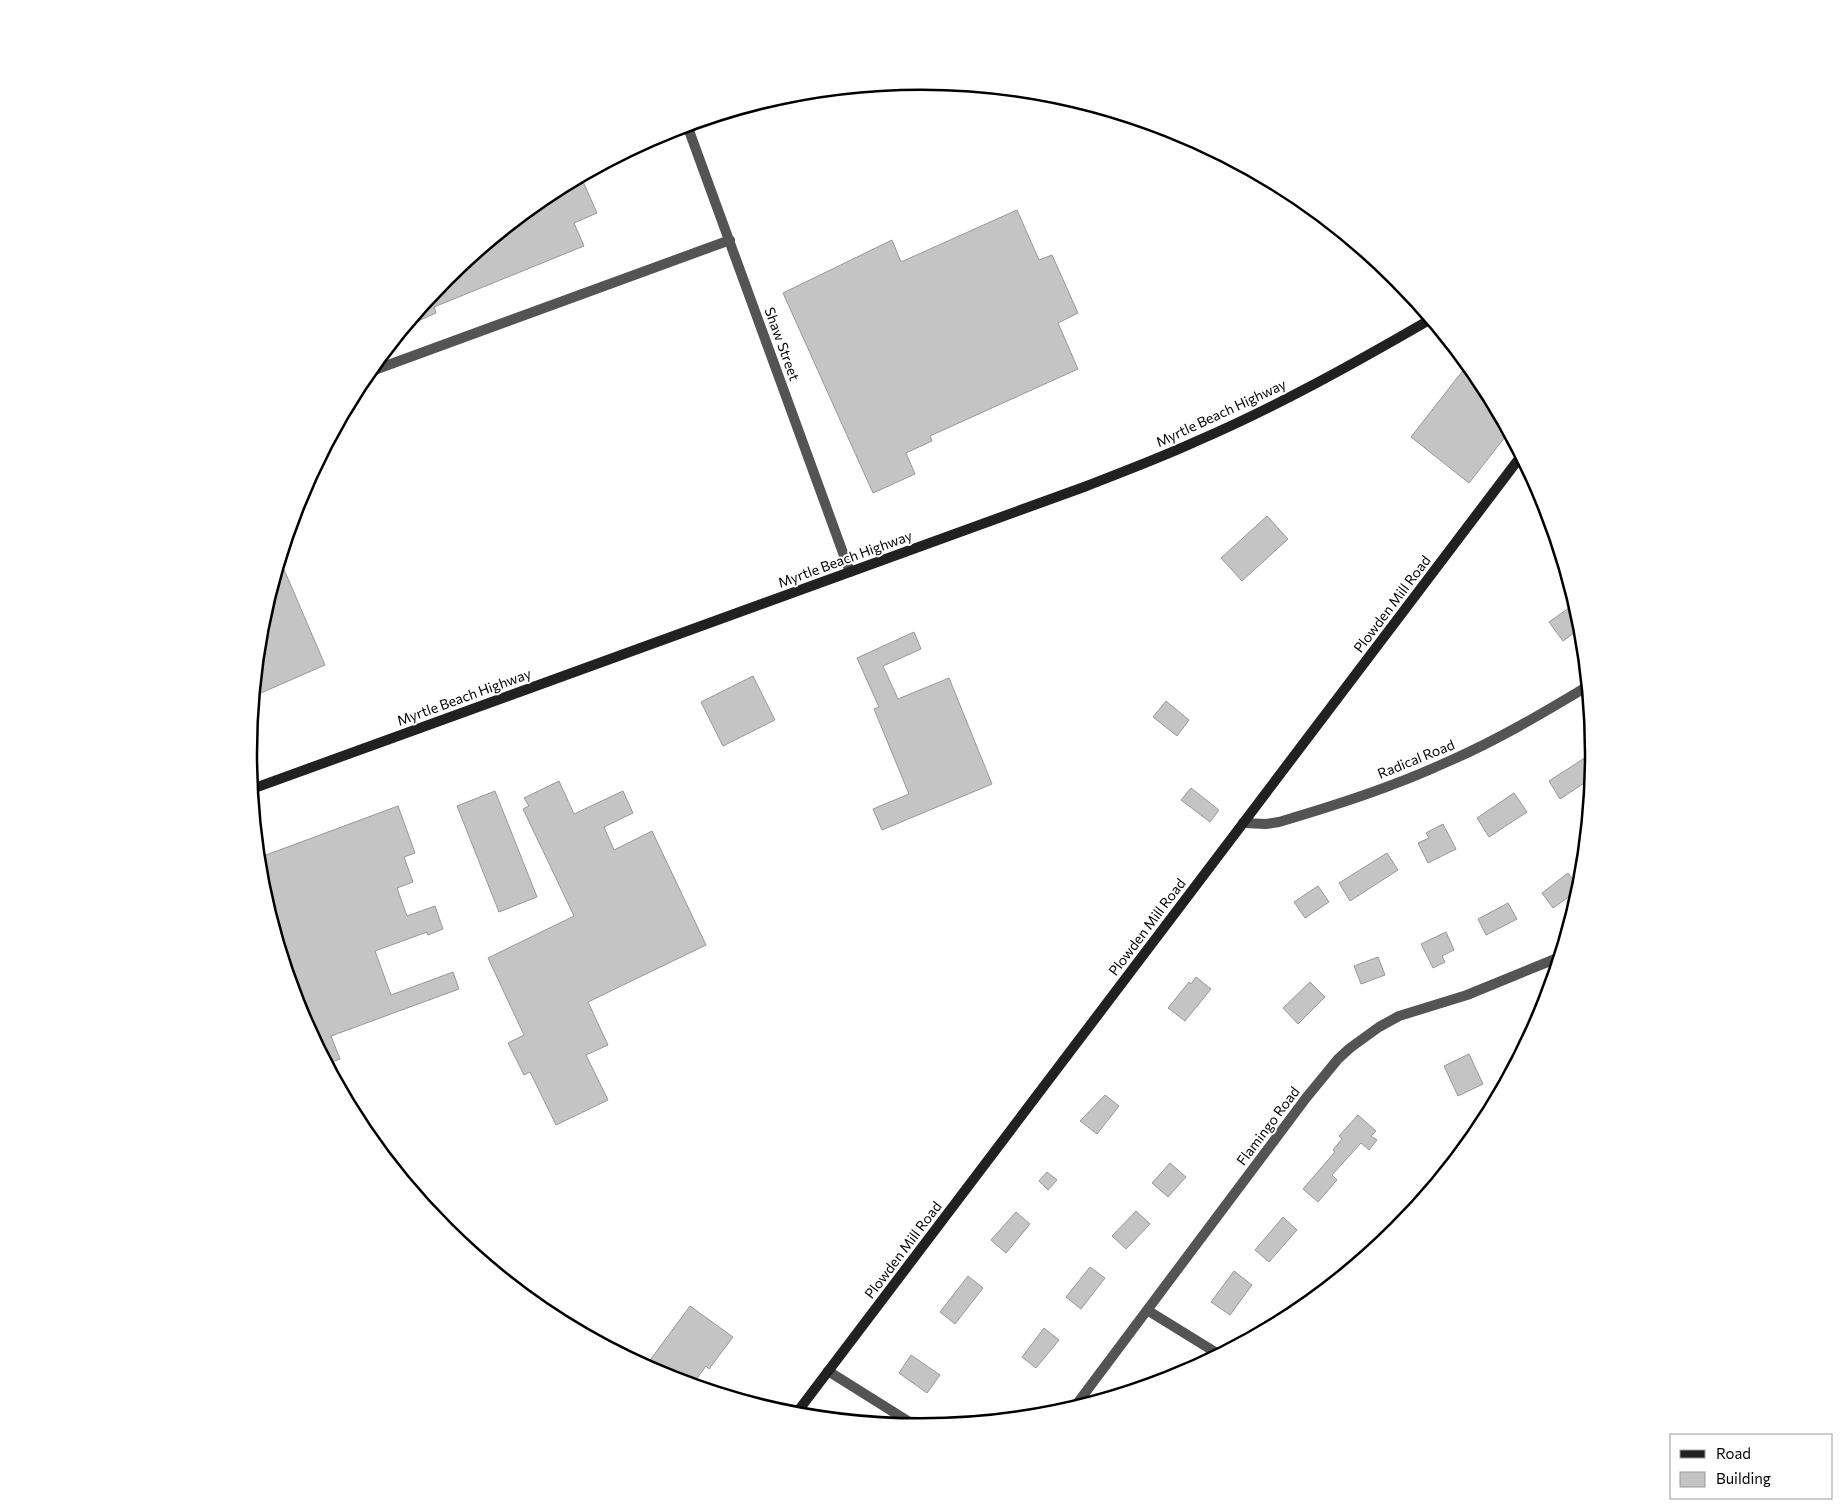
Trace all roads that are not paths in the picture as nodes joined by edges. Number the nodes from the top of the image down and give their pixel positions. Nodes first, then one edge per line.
1 (690, 132) edge
2 (730, 240) junction
3 (1426, 322) edge
4 (382, 367) edge
5 (1517, 462) edge
6 (850, 572) junction
7 (1582, 689) edge
8 (258, 787) edge
9 (1243, 823) junction
10 (1553, 960) edge
11 (1147, 1310) junction
12 (1214, 1350) edge
13 (828, 1371) junction
14 (1080, 1399) edge
15 (801, 1407) edge
16 (904, 1419) edge

1 - 2 street, Shaw Street
2 - 4 street
2 - 6 street, Shaw Street
3 - 6 main road, Myrtle Beach Highway
5 - 9 main road, Plowden Mill Road
6 - 8 main road, Myrtle Beach Highway
7 - 9 street, Radical Road
9 - 13 main road, Plowden Mill Road
10 - 11 street, Flamingo Road
11 - 12 street
11 - 14 street, Flamingo Road
13 - 15 main road, Plowden Mill Road
13 - 16 street

